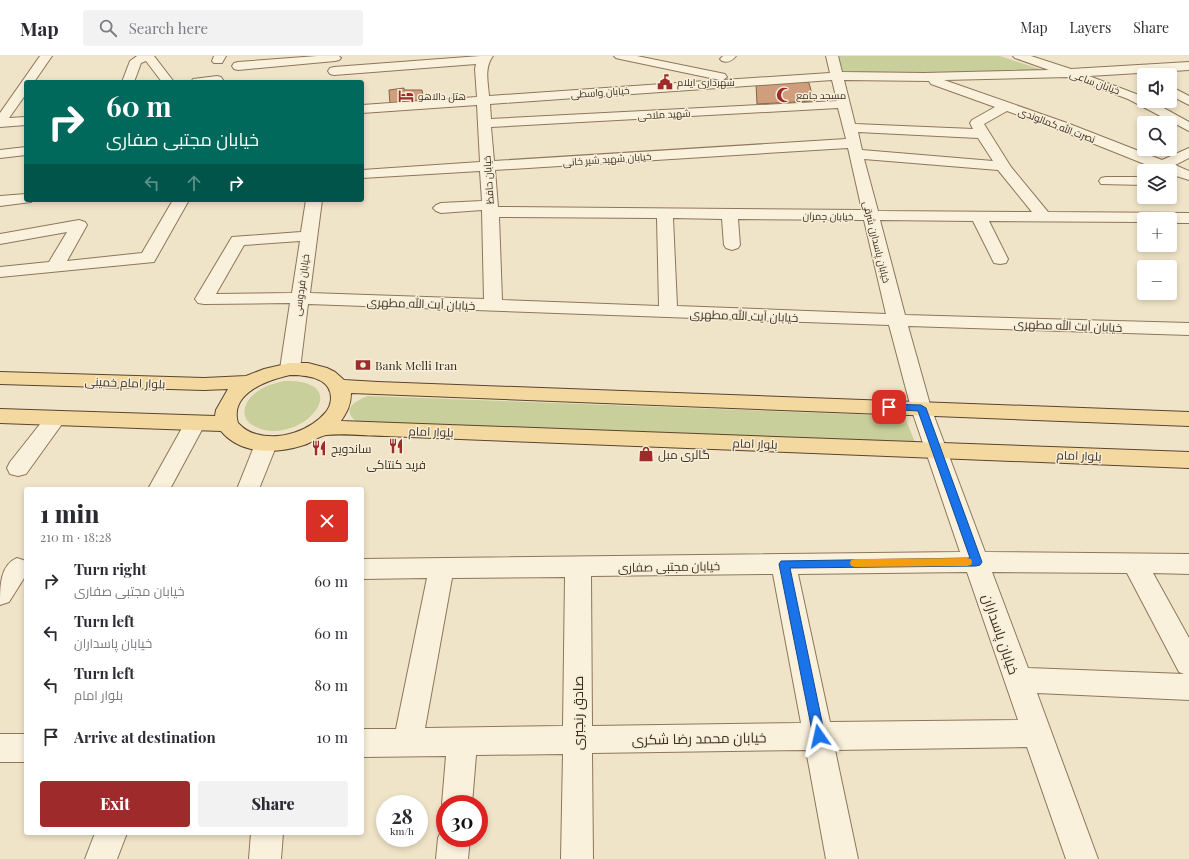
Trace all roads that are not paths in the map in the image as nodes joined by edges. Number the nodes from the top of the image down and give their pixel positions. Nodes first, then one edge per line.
1 (46, 56) edge
2 (147, 56) edge
3 (620, 56) edge
4 (832, 56) edge
5 (1019, 56) edge
6 (335, 57) edge
7 (485, 58) edge
8 (1102, 60) dead end
9 (238, 66) dead end
10 (1189, 66) edge
11 (1173, 68) edge
12 (1122, 70) junction
13 (1137, 72) edge
14 (1054, 73) junction
15 (1071, 73) junction
16 (333, 76) edge
17 (837, 76) junction
18 (924, 77) junction
19 (29, 80) edge
20 (129, 80) edge
21 (166, 80) edge
22 (747, 82) junction
23 (24, 89) edge
24 (1177, 94) edge
25 (483, 100) junction
26 (1189, 101) edge
27 (844, 104) junction
28 (1006, 106) junction
29 (364, 109) edge
30 (1154, 116) edge
31 (24, 121) edge
32 (0, 123) edge
33 (484, 123) junction
34 (1189, 127) edge
35 (1177, 128) edge
36 (1072, 130) junction
37 (1189, 133) edge
38 (983, 134) junction
39 (1053, 139) dead end
40 (853, 141) junction
41 (24, 151) edge
42 (1189, 152) edge
43 (0, 154) edge
44 (1157, 164) edge
45 (1166, 164) edge
46 (1003, 166) junction
47 (486, 167) junction
48 (1177, 172) edge
49 (364, 174) edge
50 (1189, 176) edge
51 (1177, 180) edge
52 (1189, 180) edge
53 (1106, 181) dead end
54 (1137, 181) edge
55 (24, 199) edge
56 (0, 201) edge
57 (180, 202) edge
58 (314, 202) edge
59 (441, 208) dead end
60 (490, 209) junction
61 (665, 214) junction
62 (730, 215) junction
63 (871, 216) junction
64 (1043, 216) junction
65 (979, 218) junction
66 (1189, 218) edge
67 (309, 236) junction
68 (0, 239) edge
69 (732, 245) dead end
70 (135, 259) junction
71 (1000, 259) dead end
72 (54, 266) junction
73 (0, 272) edge
74 (125, 277) dead end
75 (300, 298) junction
76 (493, 305) junction
77 (668, 312) junction
78 (897, 320) junction
79 (1189, 329) edge
80 (290, 369) junction
81 (0, 378) edge
82 (249, 382) junction
83 (339, 386) junction
84 (921, 408) junction
85 (0, 416) edge
86 (1189, 418) edge
87 (55, 419) junction
88 (194, 424) junction
89 (227, 424) junction
90 (320, 428) junction
91 (266, 444) junction
92 (936, 450) junction
93 (1189, 460) edge
94 (18, 468) dead end
95 (160, 487) edge
96 (249, 487) edge
97 (976, 562) junction
98 (1134, 563) junction
99 (784, 564) junction
100 (1189, 564) edge
101 (578, 567) junction
102 (14, 568) edge
103 (441, 568) junction
104 (364, 569) edge
105 (0, 595) edge
106 (1189, 664) edge
107 (1018, 680) junction
108 (1189, 687) edge
109 (1036, 733) junction
110 (819, 736) junction
111 (577, 740) junction
112 (408, 742) junction
113 (462, 742) junction
114 (364, 743) edge
115 (0, 748) edge
116 (24, 748) edge
117 (458, 795) edge
118 (110, 835) edge
119 (267, 835) edge
120 (453, 847) edge
121 (101, 859) edge
122 (265, 859) edge
123 (452, 859) edge
124 (577, 859) edge
125 (842, 859) edge
126 (1082, 859) edge

1 - 19 street
2 - 20 street
2 - 21 street
3 - 22 street
4 - 17 street, خیابان پاسدارن شرقی
5 - 15 street, خیابان ساعی
6 - 9 street
6 - 16 street
7 - 16 street
7 - 25 street, خیابان حافظ
8 - 12 street
10 - 11 street, خیابان واسطی
12 - 13 street, خیابان واسطی
12 - 15 street, خیابان واسطی
14 - 15 street, خیابان واسطی
14 - 18 street, خیابان واسطی
14 - 30 street, خیابان ساعی
15 - 34 street, خیابان ساعی
17 - 18 street, خیابان واسطی
17 - 22 street, خیابان واسطی
17 - 27 street, خیابان پاسدارن شرقی
18 - 28 street, نصرت الله کمالوندی
22 - 25 street, خیابان واسطی
23 - 32 street
24 - 26 street
25 - 29 street, خیابان واسطی
25 - 33 street, خیابان حافظ
27 - 33 street, شهید ملاحی
27 - 40 street, خیابان پاسدارن شرقی
28 - 36 street, نصرت الله کمالوندی
28 - 38 street
31 - 32 street
33 - 47 street, خیابان حافظ
35 - 37 street
36 - 39 street
36 - 44 street, نصرت الله کمالوندی
38 - 40 street
38 - 46 street
40 - 46 street
40 - 47 street, خیابان شهید شیر خانی
40 - 63 street, خیابان پاسدارن شرقی
41 - 43 street
42 - 45 street
46 - 64 street
47 - 49 street, خیابان شهید شیر خانی
47 - 60 street, خیابان حافظ
48 - 50 street, نصرت الله کمالوندی
51 - 52 street
53 - 54 street
55 - 56 street
57 - 70 street
58 - 67 street, خیابان فردوسی
59 - 60 street, خیابان چمران
60 - 61 street, خیابان چمران
60 - 76 street, خیابان حافظ
61 - 62 street, خیابان چمران
61 - 77 street
62 - 63 street, خیابان چمران
62 - 69 street
63 - 65 street, خیابان چمران
63 - 78 street, خیابان پاسدارن شرقی
64 - 65 street, خیابان چمران
64 - 66 street, خیابان چمران
65 - 71 street
67 - 75 street, خیابان فردوسی
67 - 75 street, خیابان آیت الله مطهری
68 - 72 street
70 - 72 street
70 - 74 street
72 - 73 street
75 - 76 street, خیابان آیت الله مطهری
75 - 80 street, خیابان فردوسی
76 - 77 street, خیابان آیت الله مطهری
77 - 78 street, خیابان آیت الله مطهری
78 - 79 street, خیابان آیت الله مطهری
78 - 84 street, خیابان پاسدارن شرقی
80 - 82 main road
80 - 83 main road
81 - 82 main road, بلوار امام خمینی
82 - 89 main road
83 - 84 main road
83 - 90 main road
84 - 86 main road
84 - 92 street, خیابان پاسداران
85 - 87 main road
87 - 88 main road
87 - 94 street
88 - 89 main road
88 - 95 street
89 - 91 main road
90 - 91 main road
90 - 92 main road, بلوار امام
91 - 96 street
92 - 93 main road, بلوار امام
92 - 97 street, خیابان پاسداران
97 - 98 street, خیابان مجتبی صفاری
97 - 99 street, خیابان مجتبی صفاری
97 - 107 street, خیابان پاسداران
98 - 100 street, خیابان مجتبی صفاری
98 - 106 street
99 - 101 street, خیابان مجتبی صفاری
99 - 110 street
101 - 103 street, خیابان مجتبی صفاری
101 - 111 street, صادق رنجبری
102 - 105 street
103 - 104 street, خیابان مجتبی صفاری
103 - 112 street
107 - 108 street
107 - 109 street, خیابان پاسداران
109 - 110 street, خیابان محمد رضا شکری
109 - 126 street, خیابان پاسداران
110 - 111 street, خیابان محمد رضا شکری
110 - 125 street
111 - 113 street, خیابان محمد رضا شکری
111 - 124 street, صادق رنجبری
112 - 113 street, خیابان محمد رضا شکری
112 - 114 street, خیابان محمد رضا شکری
113 - 117 street
115 - 116 street
118 - 121 street
119 - 122 street
120 - 123 street

